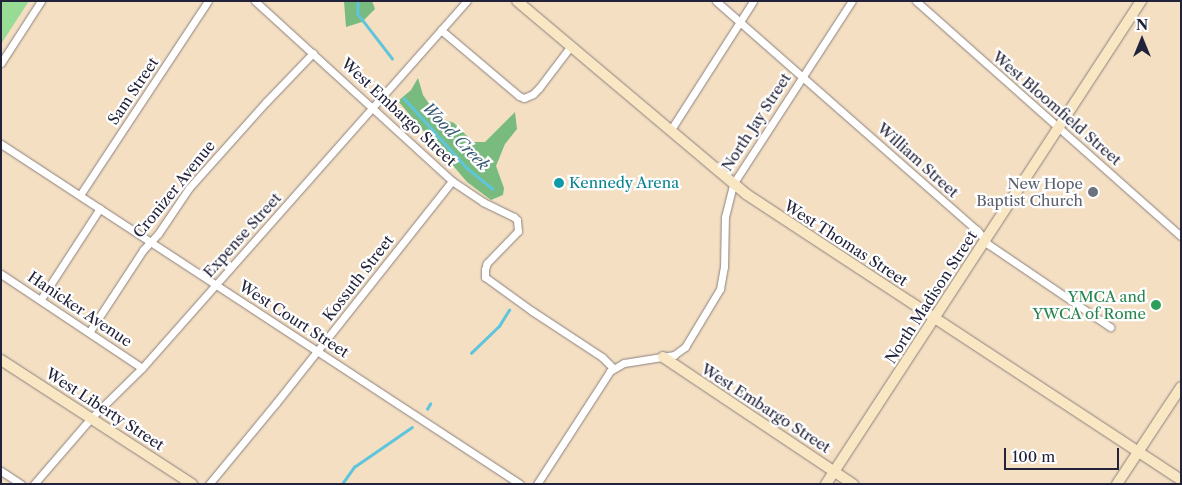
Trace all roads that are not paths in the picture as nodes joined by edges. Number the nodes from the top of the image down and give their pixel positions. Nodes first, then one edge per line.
1 (41, 1) edge
2 (208, 1) edge
3 (255, 1) edge
4 (467, 1) edge
5 (517, 1) edge
6 (716, 1) edge
7 (753, 1) edge
8 (852, 1) edge
9 (916, 1) edge
10 (1141, 1) edge
11 (739, 22) junction
12 (441, 30) junction
13 (570, 47) junction
14 (313, 53) junction
15 (1, 63) edge
16 (802, 77) junction
17 (373, 108) junction
18 (1059, 127) junction
19 (670, 132) junction
20 (1, 144) edge
21 (452, 181) junction
22 (733, 184) junction
23 (80, 195) junction
24 (100, 208) junction
25 (1181, 236) edge
26 (986, 240) junction
27 (151, 242) junction
28 (1, 274) edge
29 (216, 284) junction
30 (41, 299) junction
31 (934, 319) junction
32 (1110, 327) dead end
33 (90, 331) junction
34 (317, 351) junction
35 (663, 357) junction
36 (1, 360) edge
37 (142, 368) junction
38 (613, 368) junction
39 (1181, 387) edge
40 (91, 418) junction
41 (1138, 452) junction
42 (1, 470) edge
43 (834, 472) junction
44 (1181, 480) edge
45 (21, 484) edge
46 (34, 484) edge
47 (192, 484) edge
48 (209, 484) edge
49 (520, 484) edge
50 (537, 484) edge
51 (826, 484) edge
52 (853, 484) edge
53 (1117, 484) edge

1 - 15 street
2 - 23 street, Sam Street
3 - 14 street, West Embargo Street
4 - 12 street, Expense Street
5 - 13 street, West Thomas Street
6 - 11 street, William Street
7 - 11 street
8 - 16 street, North Jay Street
9 - 18 street, West Bloomfield Street
10 - 18 street, North Madison Street
11 - 16 street, William Street
11 - 19 street
12 - 13 street
12 - 17 street, Expense Street
13 - 19 street, West Thomas Street
14 - 17 street, West Embargo Street
14 - 27 street, Cronizer Avenue
16 - 22 street, North Jay Street
16 - 26 street, William Street
17 - 21 street, West Embargo Street
17 - 29 street, Expense Street
18 - 25 street, West Bloomfield Street
18 - 26 street, North Madison Street
19 - 22 street, West Thomas Street
20 - 23 street, West Court Street
21 - 34 street, Kossuth Street
21 - 38 street, West Embargo Street
22 - 31 street, West Thomas Street
22 - 35 street, North Jay Street
23 - 24 street, West Court Street
24 - 27 street, West Court Street
24 - 30 street
26 - 31 street, North Madison Street
26 - 32 street, William Street
27 - 29 street, West Court Street
27 - 33 street, Cronizer Avenue
28 - 30 street, Hanicker Avenue
29 - 34 street, West Court Street
29 - 37 street, Expense Street
30 - 33 street, Hanicker Avenue
31 - 41 street, West Thomas Street
31 - 43 street, North Madison Street
33 - 37 street, Hanicker Avenue
34 - 48 street, Kossuth Street
34 - 49 street, West Court Street
35 - 38 street, North Jay Street
35 - 43 street, West Embargo Street
36 - 40 street, West Liberty Street
37 - 40 street, Expense Street
38 - 50 street
39 - 41 street
40 - 46 street, Expense Street
40 - 47 street, West Liberty Street
41 - 44 street, West Thomas Street
41 - 53 street
42 - 45 street
43 - 51 street, North Madison Street
43 - 52 street, West Embargo Street

